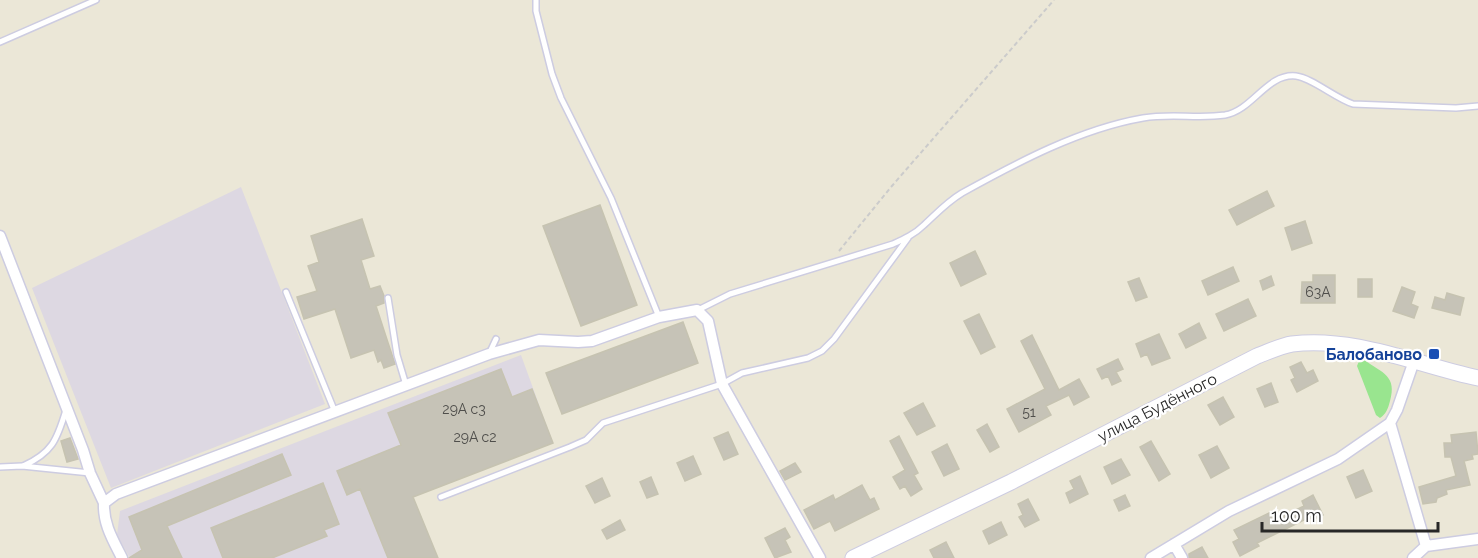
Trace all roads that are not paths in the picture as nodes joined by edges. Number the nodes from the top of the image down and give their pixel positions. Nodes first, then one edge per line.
1 (96, 0) edge
2 (536, 0) edge
3 (88, 2) edge
4 (0, 42) edge
5 (1478, 106) edge
6 (0, 236) edge
7 (909, 237) junction
8 (286, 292) dead end
9 (388, 298) dead end
10 (697, 310) junction
11 (659, 317) junction
12 (496, 339) dead end
13 (489, 354) junction
14 (1414, 361) junction
15 (1478, 378) edge
16 (722, 384) junction
17 (406, 385) junction
18 (67, 409) junction
19 (335, 412) junction
20 (1390, 423) junction
21 (22, 466) junction
22 (0, 467) edge
23 (90, 473) junction
24 (441, 497) dead end
25 (104, 503) junction
26 (1478, 539) edge
27 (1174, 544) junction
28 (1425, 546) junction
29 (122, 558) edge
30 (820, 558) edge
31 (853, 558) edge
32 (1150, 558) edge
33 (1182, 558) edge
34 (1413, 558) edge

1 - 3 lane
2 - 11 lane
3 - 4 lane
5 - 7 lane
6 - 18 street
7 - 10 lane
7 - 16 lane
8 - 19 lane
9 - 17 lane
10 - 11 street
10 - 16 street
11 - 13 street
12 - 13 lane
13 - 17 street
14 - 15 main road, улица Будённого
14 - 20 street
14 - 31 main road, улица Будённого
16 - 24 lane
16 - 30 street
17 - 19 street
18 - 21 lane
18 - 23 street
19 - 25 street
20 - 27 street
20 - 28 street
21 - 22 lane
21 - 23 lane
23 - 25 street
25 - 29 street
26 - 28 street
27 - 32 street
27 - 33 street
28 - 34 street

